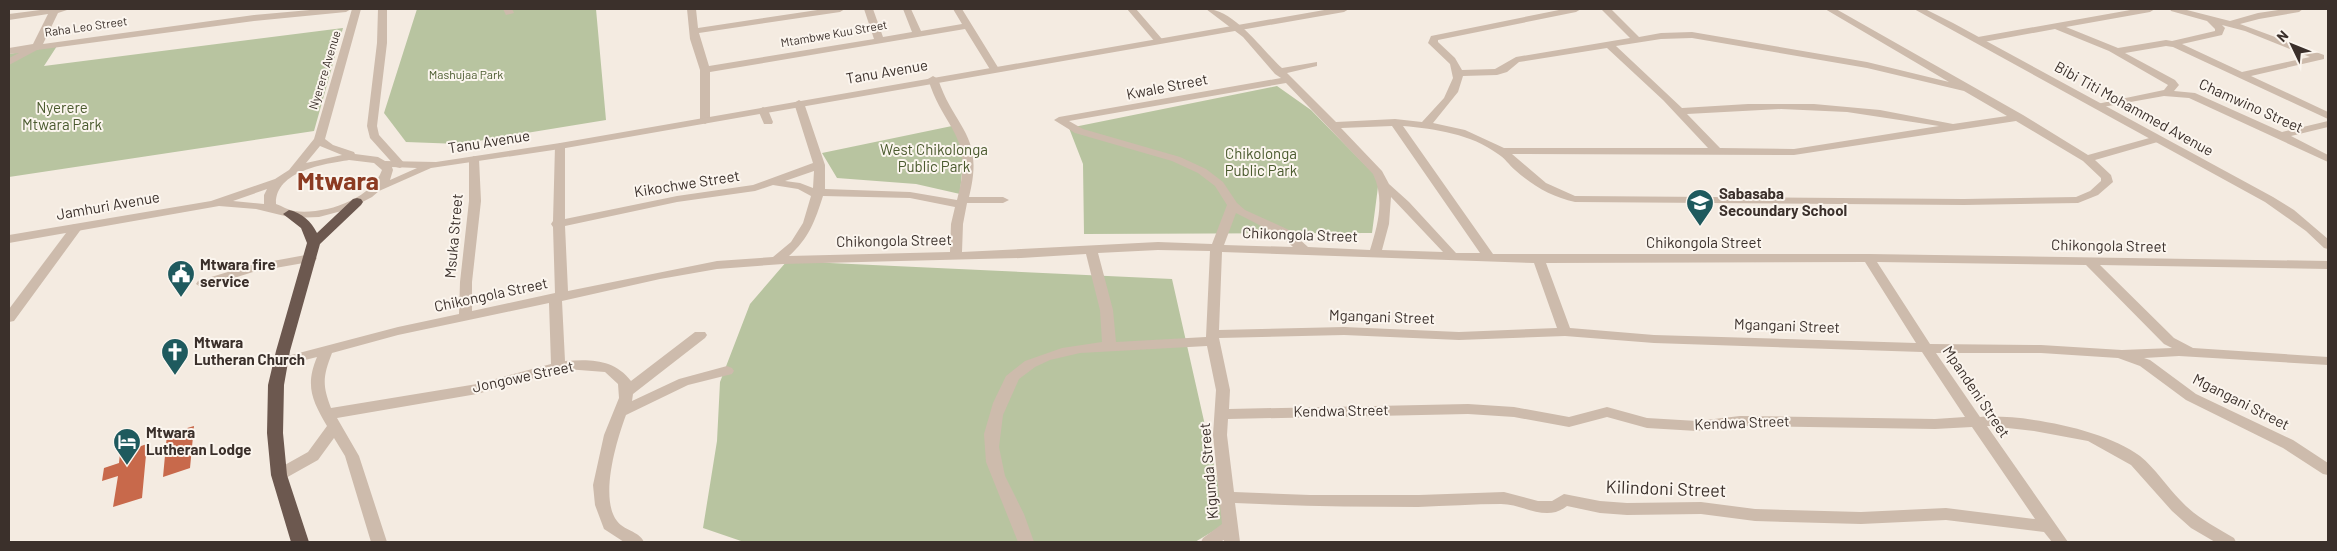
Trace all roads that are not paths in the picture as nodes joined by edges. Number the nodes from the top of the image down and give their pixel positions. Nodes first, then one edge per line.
1 (60, 9) edge
2 (346, 9) edge
3 (356, 9) edge
4 (382, 9) edge
5 (691, 9) edge
6 (840, 9) edge
7 (868, 9) edge
8 (907, 9) edge
9 (958, 9) edge
10 (1131, 9) edge
11 (1210, 9) edge
12 (1344, 9) edge
13 (1576, 9) edge
14 (1606, 9) edge
15 (1830, 9) edge
16 (1918, 9) edge
17 (2150, 9) edge
18 (2174, 9) edge
19 (2243, 9) edge
20 (2299, 9) edge
21 (288, 11) edge
22 (2110, 12) edge
23 (2258, 16) junction
24 (9, 17) edge
25 (2209, 18) junction
26 (2230, 24) junction
27 (967, 26) junction
28 (2056, 26) junction
29 (1237, 27) junction
30 (694, 31) junction
31 (917, 33) junction
32 (879, 39) junction
33 (1159, 40) junction
34 (1637, 40) junction
35 (1978, 40) junction
36 (2172, 44) junction
37 (1608, 45) junction
38 (37, 46) junction
39 (2112, 50) junction
40 (9, 51) edge
41 (2324, 56) edge
42 (9, 62) edge
43 (1314, 64) dead end
44 (994, 69) junction
45 (705, 70) junction
46 (1278, 72) junction
47 (1459, 73) junction
48 (2243, 75) junction
49 (933, 79) junction
50 (1288, 80) junction
51 (1976, 91) junction
52 (2168, 92) junction
53 (799, 103) junction
54 (2101, 106) junction
55 (763, 110) junction
56 (1679, 111) junction
57 (2328, 116) edge
58 (2019, 118) junction
59 (705, 121) junction
60 (768, 122) dead end
61 (1395, 122) junction
62 (1426, 124) junction
63 (2328, 124) edge
64 (1334, 125) junction
65 (1957, 127) junction
66 (2281, 135) junction
67 (2156, 139) junction
68 (319, 140) junction
69 (560, 146) junction
70 (1502, 151) junction
71 (1718, 152) junction
72 (366, 157) junction
73 (474, 159) junction
74 (2087, 159) junction
75 (2328, 159) edge
76 (386, 164) junction
77 (400, 165) junction
78 (436, 165) junction
79 (820, 165) junction
80 (293, 173) junction
81 (282, 180) junction
82 (765, 185) junction
83 (1386, 187) junction
84 (378, 189) junction
85 (817, 193) junction
86 (1003, 200) dead end
87 (357, 202) junction
88 (962, 203) junction
89 (213, 204) junction
90 (1233, 205) junction
91 (284, 213) junction
92 (557, 224) junction
93 (76, 228) junction
94 (9, 239) edge
95 (2328, 245) edge
96 (1216, 249) junction
97 (313, 250) junction
98 (1091, 251) junction
99 (1305, 251) junction
100 (1374, 254) junction
101 (956, 256) junction
102 (1453, 256) junction
103 (1489, 257) junction
104 (1870, 258) junction
105 (1538, 259) junction
106 (777, 260) junction
107 (2091, 263) junction
108 (2328, 265) edge
109 (202, 284) dead end
110 (559, 297) junction
111 (465, 316) junction
112 (9, 318) edge
113 (1565, 332) junction
114 (700, 335) dead end
115 (1213, 338) junction
116 (1109, 345) junction
117 (1926, 347) junction
118 (328, 349) junction
119 (2119, 354) junction
120 (2200, 354) junction
121 (2328, 361) edge
122 (281, 362) junction
123 (558, 367) junction
124 (727, 371) dead end
125 (626, 392) junction
126 (620, 412) junction
127 (1221, 414) junction
128 (332, 421) junction
129 (1976, 423) junction
130 (2328, 470) edge
131 (279, 475) junction
132 (1226, 497) junction
133 (2047, 526) junction
134 (1231, 535) edge
135 (300, 542) edge
136 (379, 542) edge
137 (636, 542) edge
138 (1026, 542) edge
139 (1209, 542) edge
140 (2060, 542) edge
141 (2228, 542) edge

1 - 24 street
1 - 38 street
2 - 21 street, Raha Leo Street
3 - 68 street, Nyerere Avenue
4 - 77 street
5 - 30 street
6 - 30 street
7 - 32 street
8 - 31 street
9 - 27 street
10 - 33 street
11 - 29 street
12 - 29 street, Tanu Avenue
13 - 47 street
14 - 34 street
15 - 51 street
16 - 35 street, Bibi Titi Mohammed Avenue
17 - 22 street
18 - 25 street
19 - 23 street
20 - 23 street
21 - 38 street, Raha Leo Street
22 - 28 street
23 - 26 street
25 - 26 street
25 - 36 street
26 - 41 street
27 - 31 street, Mtambwe Kuu Street
27 - 44 street
28 - 35 street
28 - 39 street
29 - 33 street, Tanu Avenue
29 - 46 street
30 - 45 street
31 - 32 street, Mtambwe Kuu Street
32 - 45 street, Mtambwe Kuu Street
33 - 44 street, Tanu Avenue
34 - 37 street
34 - 51 street
35 - 54 street, Bibi Titi Mohammed Avenue
36 - 39 street
36 - 48 street
37 - 47 street
37 - 56 street
38 - 40 street, Raha Leo Street
38 - 42 street
39 - 52 street
41 - 48 street
43 - 46 street
44 - 49 street, Tanu Avenue
45 - 59 street
46 - 50 street
47 - 62 street
48 - 57 street
49 - 53 street, Tanu Avenue
49 - 88 street
50 - 64 street
50 - 90 street, Kwale Street
51 - 58 street
52 - 54 street, Chamwino Street
52 - 66 street, Chamwino Street
53 - 55 street, Tanu Avenue
53 - 79 street
54 - 67 street, Bibi Titi Mohammed Avenue
55 - 59 street, Tanu Avenue
55 - 60 street
56 - 65 street
56 - 71 street
58 - 65 street
58 - 74 street
59 - 69 street, Tanu Avenue
61 - 62 street
61 - 64 street
61 - 103 street
62 - 70 street
63 - 66 street
64 - 83 street
65 - 71 street
66 - 75 street, Chamwino Street
67 - 74 street
67 - 95 street, Bibi Titi Mohammed Avenue
68 - 72 street
68 - 80 street
69 - 73 street, Tanu Avenue
69 - 92 street
70 - 71 street
70 - 74 street
72 - 76 street
72 - 80 street
73 - 78 street, Tanu Avenue
73 - 111 street, Msuka Street
76 - 77 street
76 - 84 street
77 - 78 street
78 - 84 street
79 - 82 street, Kikochwe Street
79 - 85 street
80 - 81 street
81 - 89 street
81 - 91 street
82 - 85 street
82 - 92 street, Kikochwe Street
83 - 100 street
83 - 102 street
84 - 87 street
85 - 88 street
85 - 106 street
86 - 88 street
87 - 91 street
87 - 97 highway
88 - 101 street
89 - 91 street
89 - 93 street, Jamhuri Avenue
90 - 96 street, Kigunda Street
90 - 99 street
91 - 97 highway
92 - 110 street
93 - 94 street, Jamhuri Avenue
93 - 112 street
96 - 98 street, Chikongola Street
96 - 99 street, Chikongola Street
96 - 115 street, Kigunda Street
97 - 109 street
97 - 122 highway
98 - 101 street, Chikongola Street
98 - 116 street
99 - 100 street, Chikongola Street
100 - 102 street, Chikongola Street
101 - 106 street, Chikongola Street
102 - 103 street, Chikongola Street
103 - 105 street, Chikongola Street
104 - 105 street, Chikongola Street
104 - 107 street, Chikongola Street
104 - 117 street, Mpandeni Street
105 - 113 street
106 - 110 street, Chikongola Street
107 - 108 street, Chikongola Street
107 - 120 street
110 - 111 street, Chikongola Street
110 - 123 street
111 - 118 street, Chikongola Street
113 - 115 street, Mgangani Street
113 - 117 street, Mgangani Street
114 - 125 street
115 - 116 street, Mgangani Street
115 - 127 street, Kigunda Street
116 - 138 street, Mgangani Street
117 - 119 street, Mgangani Street
117 - 129 street, Mpandeni Street
118 - 122 street, Chikongola Street
118 - 128 street
119 - 120 street
119 - 130 street, Mgangani Street
120 - 121 street
122 - 131 highway
123 - 125 street, Jongowe Street
123 - 128 street, Jongowe Street
124 - 126 street
125 - 126 street
126 - 137 street
127 - 129 street, Kendwa Street
127 - 132 street, Kigunda Street
128 - 131 street
128 - 136 street
129 - 133 street, Mpandeni Street
129 - 141 street, Kendwa Street
131 - 135 highway
132 - 133 street, Kilindoni Street
132 - 134 street, Kigunda Street
133 - 140 street, Mpandeni Street
134 - 139 street

